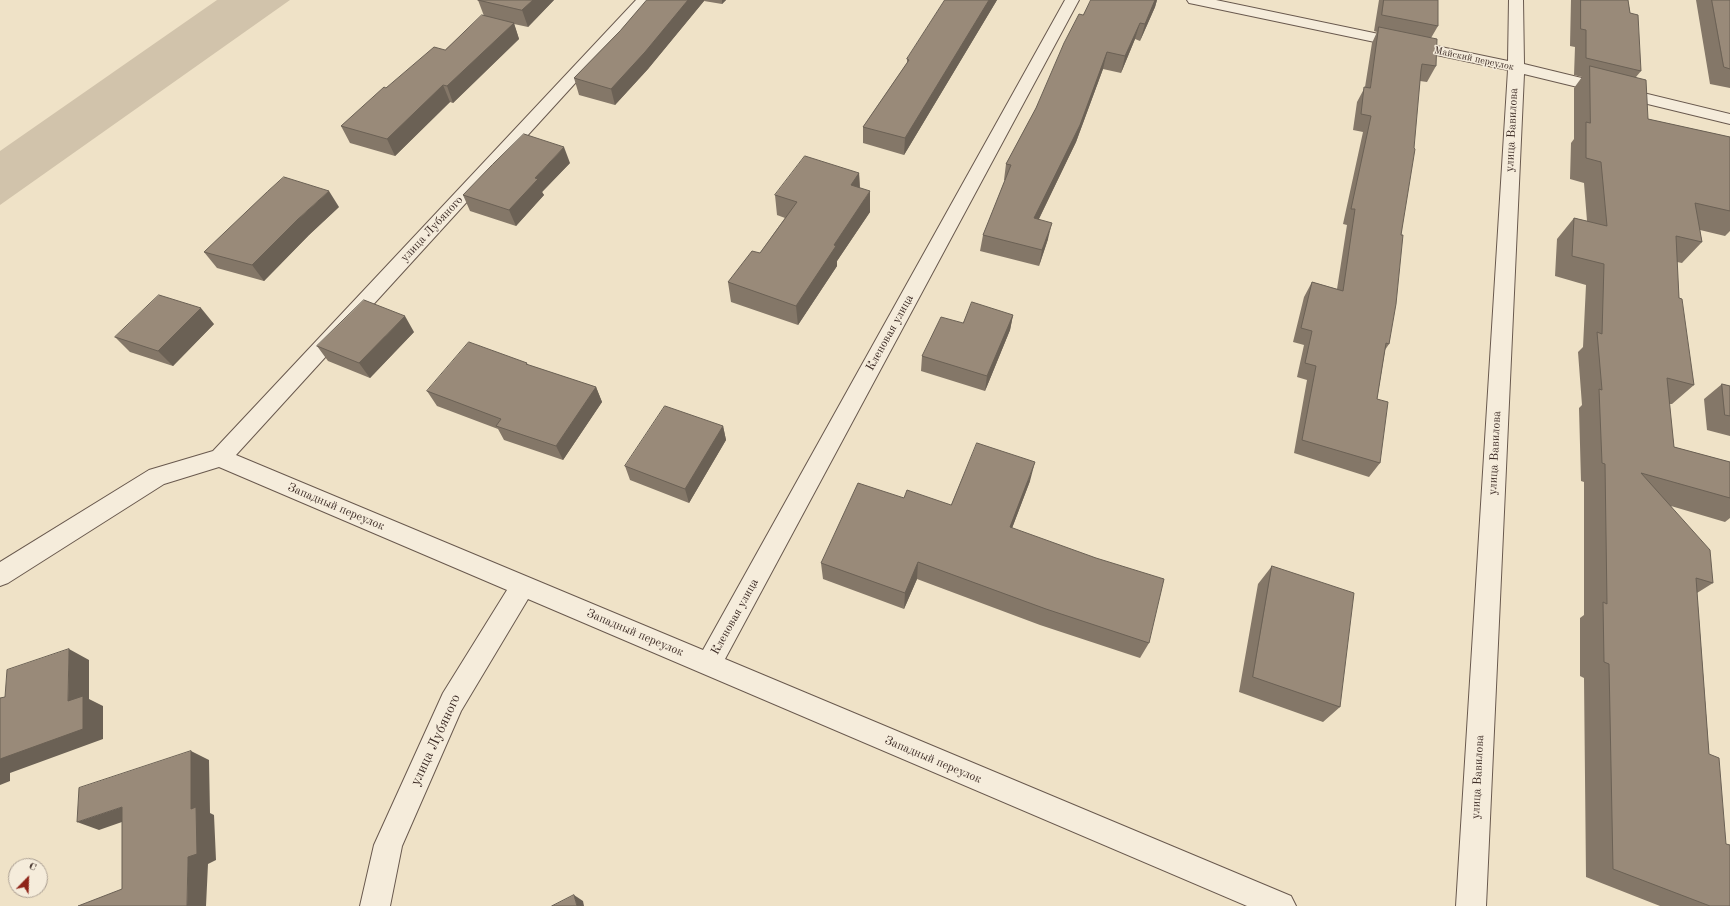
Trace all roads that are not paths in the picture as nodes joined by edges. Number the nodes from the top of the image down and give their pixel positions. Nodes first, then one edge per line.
1 (644, 0) edge
2 (1072, 0) edge
3 (1194, 0) edge
4 (1516, 0) edge
5 (1516, 67) junction
6 (1730, 119) edge
7 (220, 458) junction
8 (0, 575) edge
9 (523, 586) junction
10 (708, 665) junction
11 (375, 906) edge
12 (1281, 906) edge
13 (1471, 906) edge

1 - 7 street, улица Лубяного
2 - 10 street, Кленовая улица
3 - 5 street, Майский переулок
4 - 5 street, улица Вавилова
5 - 6 street, Майский переулок
5 - 13 street, улица Вавилова
7 - 8 street
7 - 9 street, Западный переулок
9 - 10 street, Западный переулок
9 - 11 street, улица Лубяного
10 - 12 street, Западный переулок

